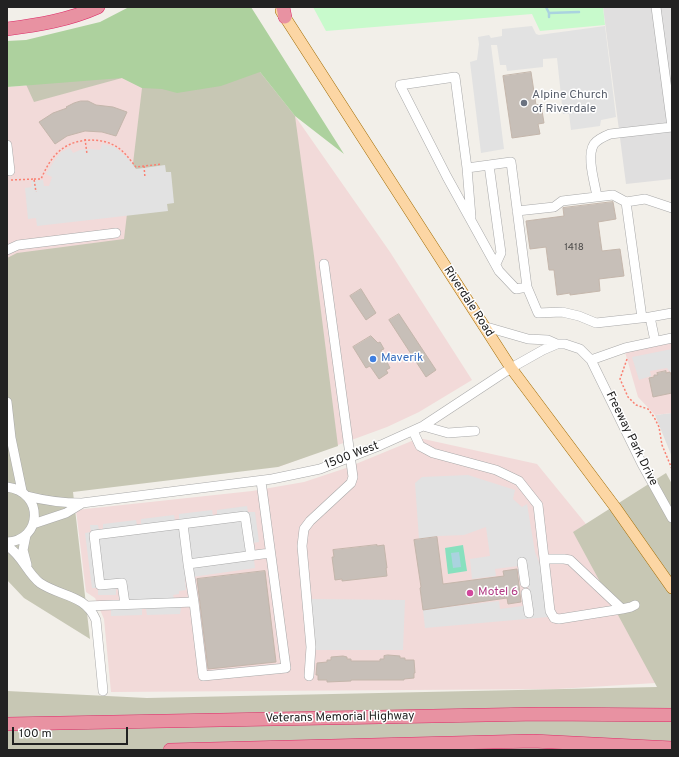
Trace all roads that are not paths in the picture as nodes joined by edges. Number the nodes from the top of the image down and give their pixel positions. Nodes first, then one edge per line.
1 (98, 7) edge
2 (656, 7) edge
3 (282, 10) edge
4 (7, 29) edge
5 (672, 127) edge
6 (7, 145) edge
7 (489, 165) junction
8 (467, 168) junction
9 (9, 175) edge
10 (598, 197) junction
11 (626, 202) junction
12 (672, 208) edge
13 (517, 211) junction
14 (471, 220) junction
15 (116, 233) dead end
16 (7, 250) edge
17 (324, 264) dead end
18 (496, 264) junction
19 (527, 287) junction
20 (672, 313) edge
21 (646, 317) junction
22 (483, 326) junction
23 (672, 338) edge
24 (655, 341) junction
25 (557, 344) junction
26 (592, 360) junction
27 (511, 368) junction
28 (7, 402) edge
29 (423, 426) junction
30 (413, 431) junction
31 (475, 431) dead end
32 (350, 458) junction
33 (260, 481) junction
34 (7, 487) edge
35 (24, 494) junction
36 (82, 503) junction
37 (672, 518) edge
38 (33, 524) junction
39 (183, 524) junction
40 (26, 535) junction
41 (7, 542) edge
42 (7, 546) edge
43 (270, 553) junction
44 (251, 556) junction
45 (545, 559) junction
46 (522, 562) dead end
47 (188, 564) junction
48 (28, 568) junction
49 (525, 583) dead end
50 (672, 588) edge
51 (526, 593) dead end
52 (194, 602) junction
53 (125, 604) junction
54 (635, 605) dead end
55 (87, 606) junction
56 (622, 609) junction
57 (529, 613) dead end
58 (309, 676) dead end
59 (103, 691) dead end
60 (672, 715) edge
61 (7, 724) edge
62 (672, 748) edge
63 (170, 750) edge

1 - 4 highway
2 - 5 street
3 - 22 main road, Riverdale Road
5 - 10 street
6 - 9 street
7 - 8 street
7 - 13 street
7 - 18 street
8 - 14 street
8 - 14 street
10 - 11 street
10 - 13 street
11 - 12 street
11 - 21 street
13 - 19 street
14 - 18 street
15 - 16 street
17 - 32 street
18 - 19 street
19 - 21 street
20 - 21 street
21 - 24 street
22 - 25 street
22 - 27 main road, Riverdale Road
23 - 24 street
24 - 26 street
25 - 26 street
25 - 27 street, 1500 West
26 - 37 street, Freeway Park Drive
27 - 29 street, 1500 West
27 - 50 main road, Riverdale Road
28 - 35 street
29 - 30 street, 1500 West
29 - 31 street
30 - 32 street, 1500 West
30 - 45 street
32 - 33 street, 1500 West
32 - 58 street
33 - 36 street, 1500 West
33 - 43 street
34 - 35 street, 1500 West
35 - 36 street, 1500 West
35 - 38 street
36 - 38 street, 1500 West
38 - 40 street
39 - 44 street
39 - 47 street
39 - 53 street
40 - 41 street
40 - 48 street
42 - 48 street
43 - 44 street
43 - 52 street
44 - 47 street
45 - 56 street
45 - 56 street
46 - 49 street
47 - 52 street
48 - 55 street
51 - 57 street
52 - 53 street
53 - 55 street
54 - 56 street
55 - 59 street
60 - 61 highway, Veterans Memorial Highway
62 - 63 highway

